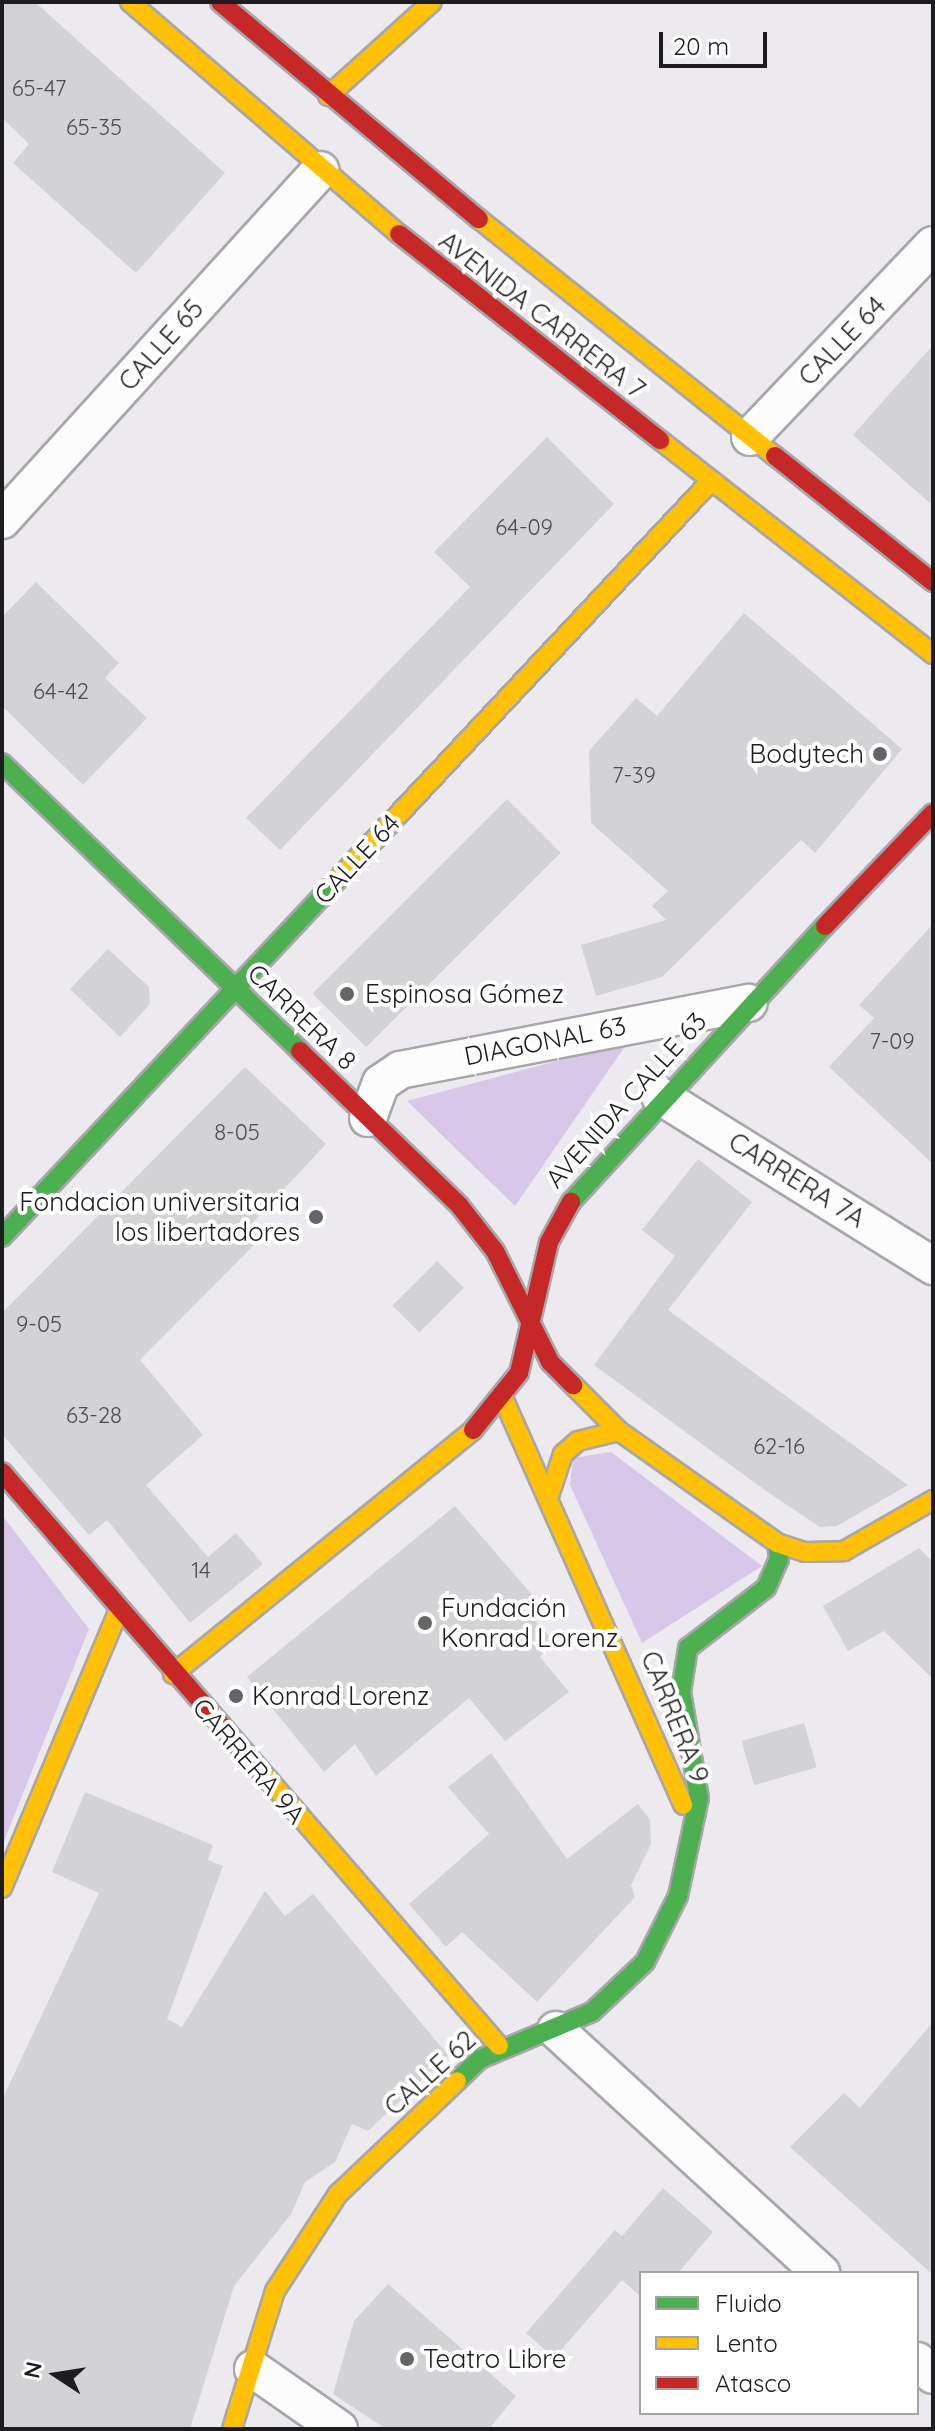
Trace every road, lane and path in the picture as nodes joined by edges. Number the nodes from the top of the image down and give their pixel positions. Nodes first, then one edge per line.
1 (130, 2) edge
2 (220, 2) edge
3 (432, 2) edge
4 (328, 96) junction
5 (320, 170) junction
6 (933, 245) edge
7 (750, 437) junction
8 (711, 481) junction
9 (2, 520) edge
10 (933, 582) edge
11 (933, 654) edge
12 (2, 763) edge
13 (933, 813) edge
14 (235, 989) junction
15 (749, 1003) junction
16 (660, 1096) junction
17 (368, 1118) junction
18 (2, 1237) edge
19 (933, 1266) edge
20 (532, 1332) junction
21 (503, 1398) junction
22 (619, 1431) junction
23 (2, 1472) edge
24 (550, 1493) junction
25 (929, 1509) edge
26 (777, 1543) junction
27 (118, 1612) junction
28 (173, 1674) junction
29 (693, 1840) junction
30 (2, 1888) edge
31 (556, 2030) junction
32 (499, 2046) junction
33 (819, 2271) edge
34 (253, 2369) junction
35 (232, 2429) edge
36 (339, 2429) edge

1 - 5 street, AVENIDA CARRERA 7
2 - 4 street, AVENIDA CARRERA 7
3 - 4 street
4 - 7 street, AVENIDA CARRERA 7
5 - 8 street, AVENIDA CARRERA 7
5 - 9 street, CALLE 65
6 - 7 street, CALLE 64
7 - 10 street, AVENIDA CARRERA 7
8 - 11 street, AVENIDA CARRERA 7
8 - 14 street, CALLE 64
12 - 14 street, CARRERA 8
13 - 15 street, AVENIDA CALLE 63
14 - 17 street, CARRERA 8
14 - 18 street, CALLE 64
15 - 16 street, AVENIDA CALLE 63
15 - 17 street, DIAGONAL 63
16 - 19 street, CARRERA 7A
16 - 20 street, AVENIDA CALLE 63
17 - 20 street, CARRERA 8
20 - 21 street, AVENIDA CALLE 63
20 - 22 street
21 - 24 street, CARRERA 9
21 - 28 street, AVENIDA CALLE 63
22 - 24 street
22 - 26 street
23 - 27 street, CARRERA 9A
24 - 29 street, CARRERA 9
25 - 26 street
26 - 29 street, CALLE 62
27 - 28 street, CARRERA 9A
27 - 30 street
28 - 32 street, CARRERA 9A
29 - 31 street, CALLE 62
31 - 32 street, CALLE 62
31 - 33 street
32 - 34 street, CALLE 62
34 - 35 street, CALLE 62
34 - 36 street

